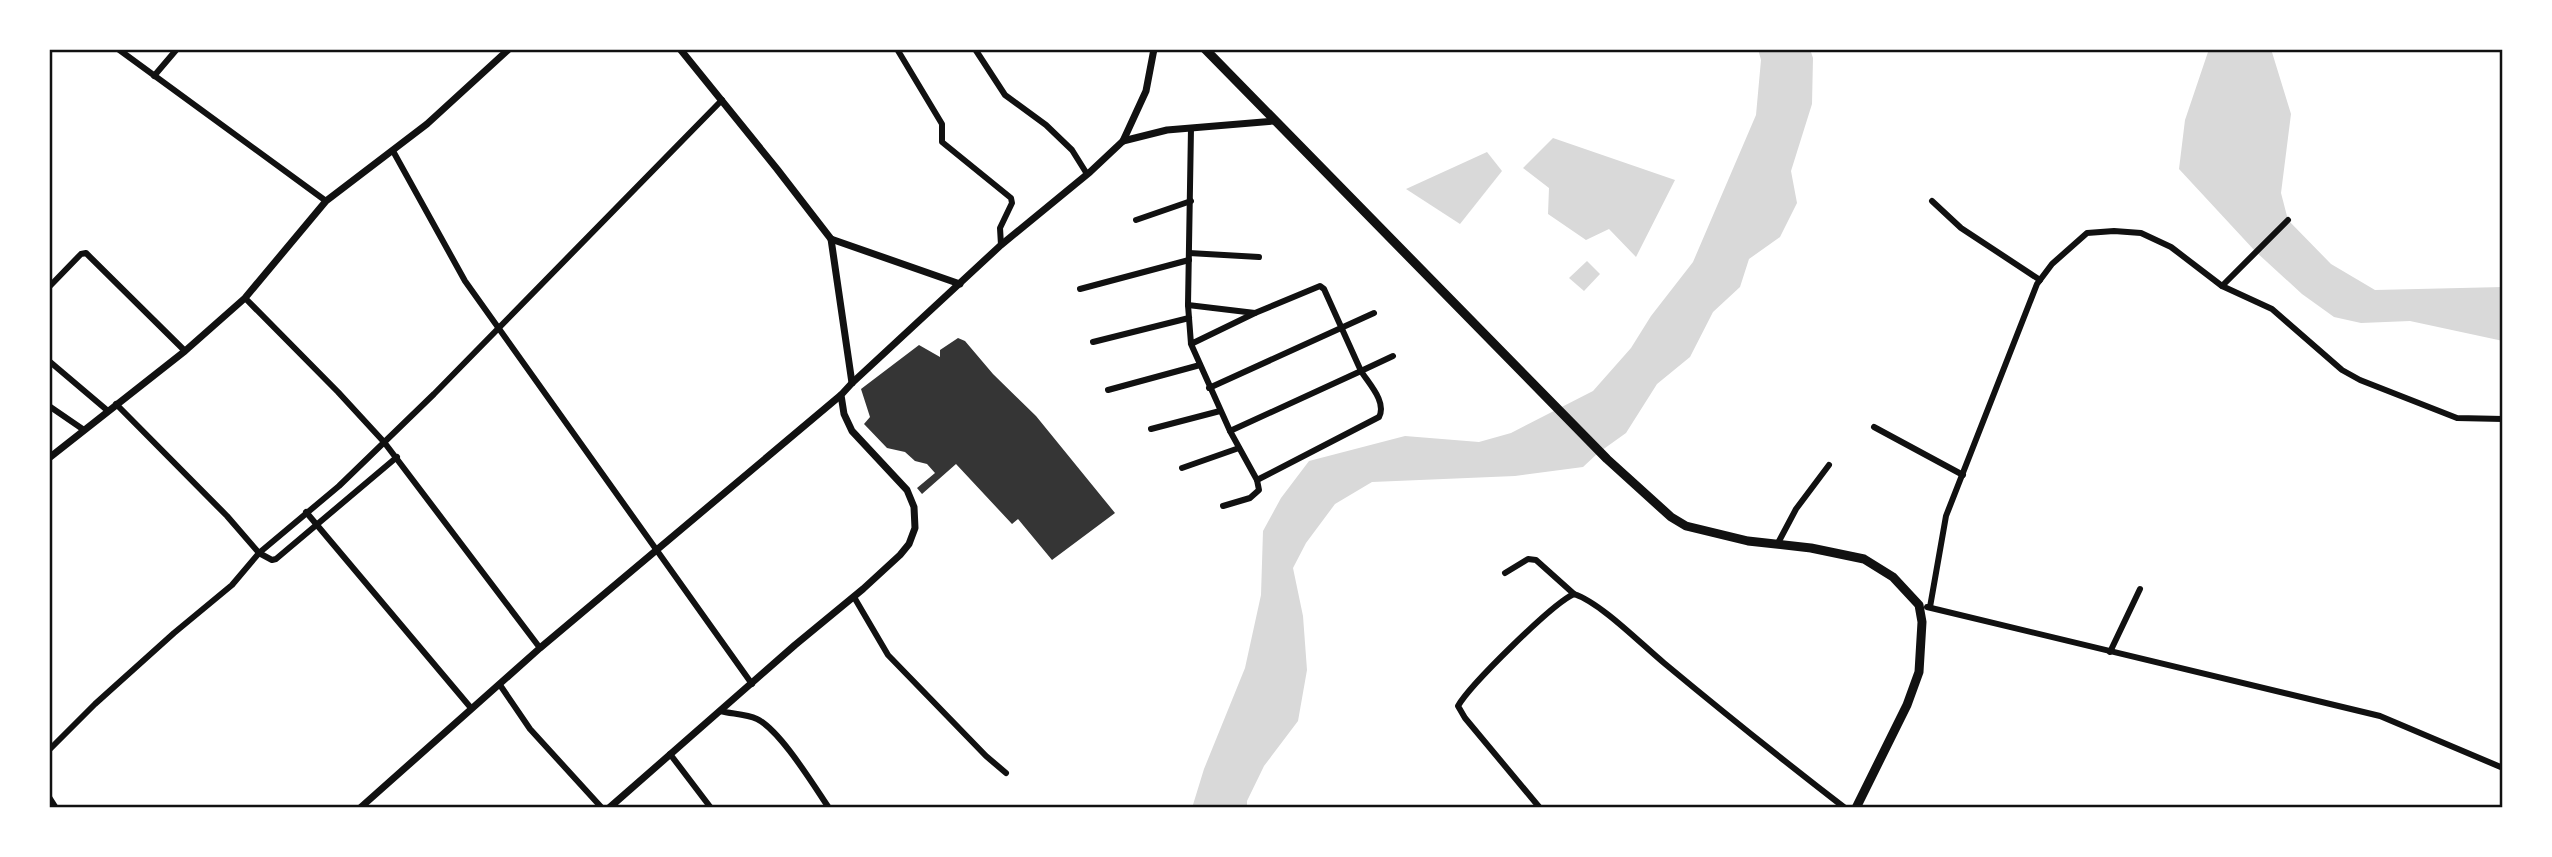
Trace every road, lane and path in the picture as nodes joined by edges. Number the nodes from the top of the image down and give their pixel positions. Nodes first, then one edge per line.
1 (118, 49) edge
2 (177, 49) edge
3 (509, 49) edge
4 (692, 49) edge
5 (897, 49) edge
6 (975, 49) edge
7 (1154, 49) edge
8 (1205, 49) edge
9 (682, 51) edge
10 (155, 76) junction
11 (722, 100) junction
12 (1274, 121) junction
13 (1191, 128) junction
14 (1123, 141) junction
15 (393, 151) junction
16 (1087, 174) junction
17 (326, 201) junction
18 (1191, 201) junction
19 (1931, 201) dead end
20 (1136, 220) dead end
21 (2288, 220) dead end
22 (831, 239) junction
23 (1001, 246) junction
24 (1189, 256) junction
25 (1259, 257) dead end
26 (2040, 280) junction
27 (960, 285) junction
28 (2222, 286) junction
29 (49, 287) edge
30 (1080, 289) dead end
31 (245, 298) junction
32 (1188, 305) junction
33 (1255, 313) junction
34 (1374, 313) dead end
35 (1189, 318) junction
36 (498, 328) junction
37 (1343, 329) junction
38 (1093, 342) dead end
39 (1191, 344) junction
40 (185, 351) junction
41 (1393, 356) dead end
42 (49, 361) edge
43 (1200, 365) junction
44 (1361, 371) junction
45 (852, 383) junction
46 (1209, 388) junction
47 (1108, 390) dead end
48 (841, 395) junction
49 (116, 404) junction
50 (49, 406) edge
51 (108, 411) junction
52 (1220, 411) junction
53 (2503, 419) edge
54 (1874, 427) dead end
55 (1151, 429) dead end
56 (84, 430) junction
57 (1230, 431) junction
58 (384, 442) junction
59 (1239, 448) junction
60 (397, 457) junction
61 (49, 458) edge
62 (1829, 465) dead end
63 (1182, 468) dead end
64 (1963, 475) junction
65 (1257, 480) junction
66 (1223, 506) dead end
67 (306, 512) junction
68 (318, 526) junction
69 (1778, 543) junction
70 (656, 550) junction
71 (259, 553) junction
72 (1505, 573) dead end
73 (2140, 589) dead end
74 (1574, 594) junction
75 (854, 597) junction
76 (1919, 605) junction
77 (1930, 607) junction
78 (540, 648) junction
79 (2110, 652) junction
80 (752, 684) junction
81 (499, 685) junction
82 (471, 708) junction
83 (720, 712) junction
84 (49, 750) edge
85 (670, 754) junction
86 (2503, 768) edge
87 (1006, 774) dead end
88 (49, 797) edge
89 (57, 808) edge
90 (360, 808) edge
91 (601, 808) edge
92 (609, 808) edge
93 (711, 808) edge
94 (829, 808) edge
95 (1540, 808) edge
96 (1845, 808) edge
97 (1856, 808) edge

1 - 10 street
2 - 10 street
3 - 15 street
4 - 9 street
5 - 23 street
6 - 16 street
7 - 14 street
8 - 12 main road
9 - 11 street
10 - 17 street
11 - 22 street
11 - 36 street
12 - 13 street
12 - 69 main road
13 - 14 street
13 - 18 street
14 - 16 street
15 - 17 street
15 - 36 street
16 - 23 street
17 - 31 street
18 - 20 street
18 - 24 street
19 - 26 street
21 - 28 street
22 - 27 street
22 - 45 street
23 - 27 street
24 - 25 street
24 - 30 street
24 - 32 street
26 - 28 street
26 - 64 street
27 - 45 street
28 - 53 street
29 - 40 street
31 - 40 street
31 - 58 street
32 - 33 street
32 - 35 street
33 - 37 street
33 - 39 street
34 - 37 street
35 - 38 street
35 - 39 street
36 - 58 street
36 - 70 street
37 - 44 street
37 - 46 street
39 - 43 street
40 - 49 street
41 - 44 street
42 - 51 street
43 - 46 street
43 - 47 street
44 - 57 street
44 - 65 street
45 - 48 street
46 - 52 street
48 - 70 street
48 - 75 street
49 - 51 street
49 - 71 street
50 - 56 street
51 - 56 street
52 - 55 street
52 - 57 street
54 - 64 street
56 - 61 street
57 - 59 street
58 - 60 street
58 - 67 street
59 - 63 street
59 - 65 street
60 - 68 street
60 - 78 street
62 - 69 street
64 - 77 street
65 - 66 street
67 - 68 street
67 - 71 street
68 - 71 street
68 - 82 street
69 - 76 main road
70 - 78 street
70 - 80 street
71 - 84 street
72 - 74 street
73 - 79 street
74 - 95 street
74 - 96 street
75 - 80 street
75 - 87 street
76 - 77 street
76 - 97 main road
77 - 79 street
78 - 81 street
79 - 86 street
80 - 83 street
81 - 82 street
81 - 91 street
82 - 90 street
83 - 85 street
83 - 94 street
85 - 92 street
85 - 93 street
88 - 89 street

